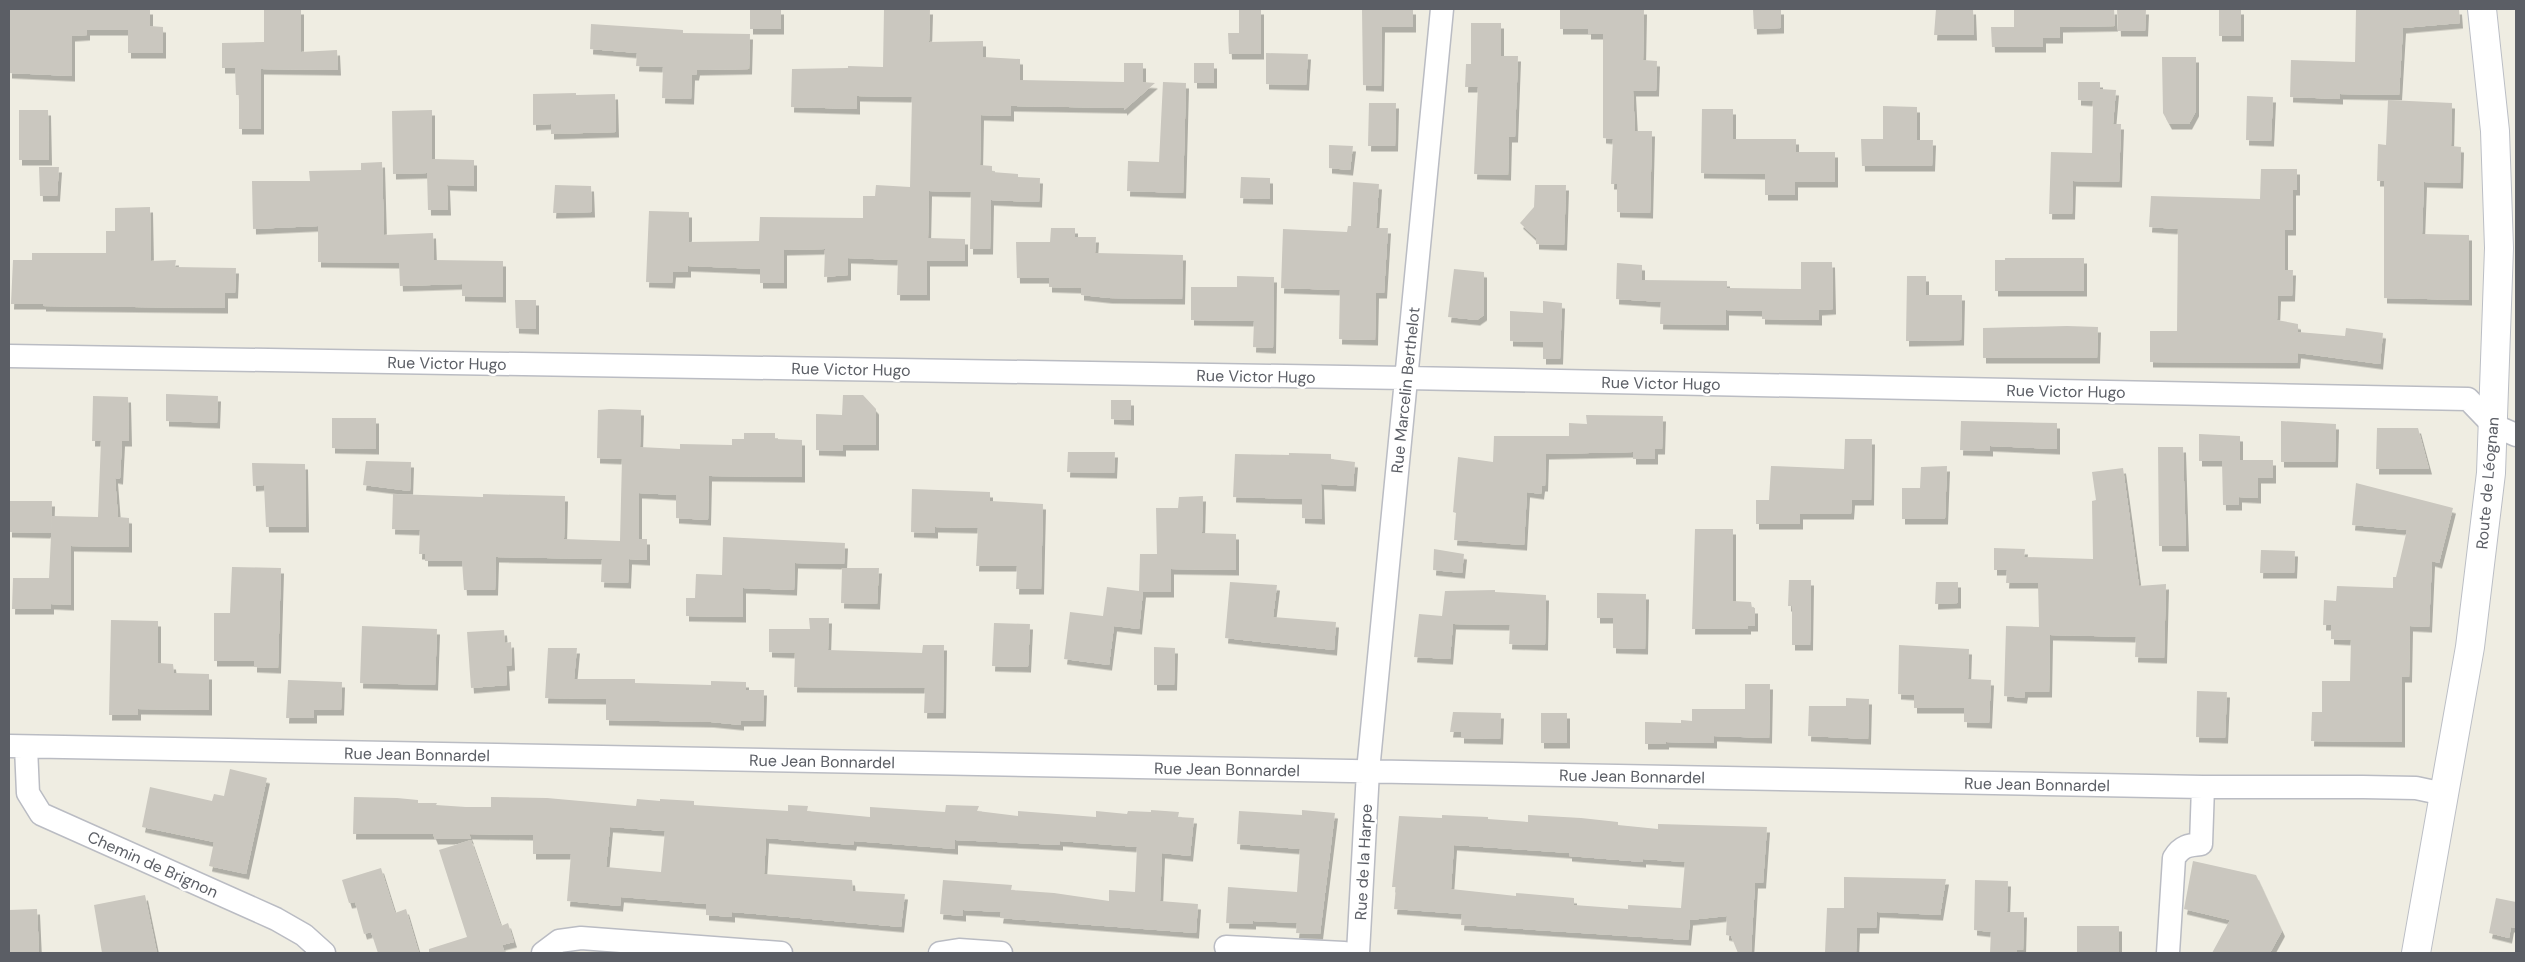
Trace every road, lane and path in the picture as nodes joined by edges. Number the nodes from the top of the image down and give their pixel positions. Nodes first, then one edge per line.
1 (1442, 9) edge
2 (2482, 9) edge
3 (9, 356) edge
4 (1406, 378) junction
5 (2505, 430) edge
6 (17, 746) edge
7 (1368, 772) junction
8 (2203, 787) junction
9 (2444, 794) junction
10 (1226, 947) dead end
11 (743, 952) edge
12 (324, 953) edge
13 (543, 953) edge
14 (781, 953) edge
15 (940, 953) edge
16 (1001, 953) edge
17 (1344, 953) edge
18 (1358, 953) edge
19 (2168, 953) edge
20 (2416, 953) edge

1 - 4 street, Rue Marcelin Berthelot
2 - 5 main road, Route de Léognan
3 - 4 street, Rue Victor Hugo
4 - 5 street, Rue Victor Hugo
4 - 7 street, Rue Marcelin Berthelot
5 - 9 main road, Route de Léognan
6 - 7 street, Rue Jean Bonnardel
6 - 12 street, Chemin de Brignon
7 - 8 street, Rue Jean Bonnardel
7 - 18 street, Rue de la Harpe
8 - 9 street, Rue Jean Bonnardel
8 - 19 street
9 - 20 main road, Route de Léognan
10 - 17 street
11 - 13 street
11 - 14 street
15 - 16 street

